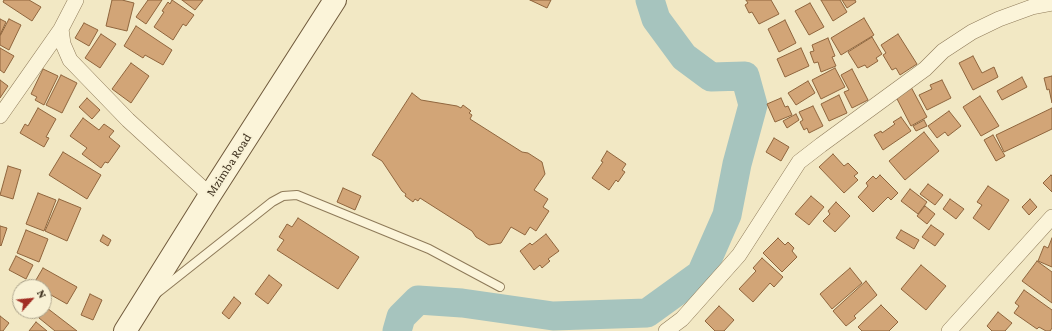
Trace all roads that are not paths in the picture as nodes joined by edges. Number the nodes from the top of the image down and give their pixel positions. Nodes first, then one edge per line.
1 (76, 0) edge
2 (335, 0) edge
3 (1052, 3) edge
4 (61, 29) junction
5 (0, 116) edge
6 (210, 195) junction
7 (1052, 217) edge
8 (500, 287) dead end
9 (138, 309) junction
10 (125, 331) edge
11 (666, 331) edge
12 (949, 331) edge

1 - 4 street
2 - 6 street, Mzimba Road
3 - 11 street
4 - 5 street
4 - 6 street
6 - 9 street, Mzimba Road
7 - 12 street
8 - 9 lane
9 - 10 street, Mzimba Road

